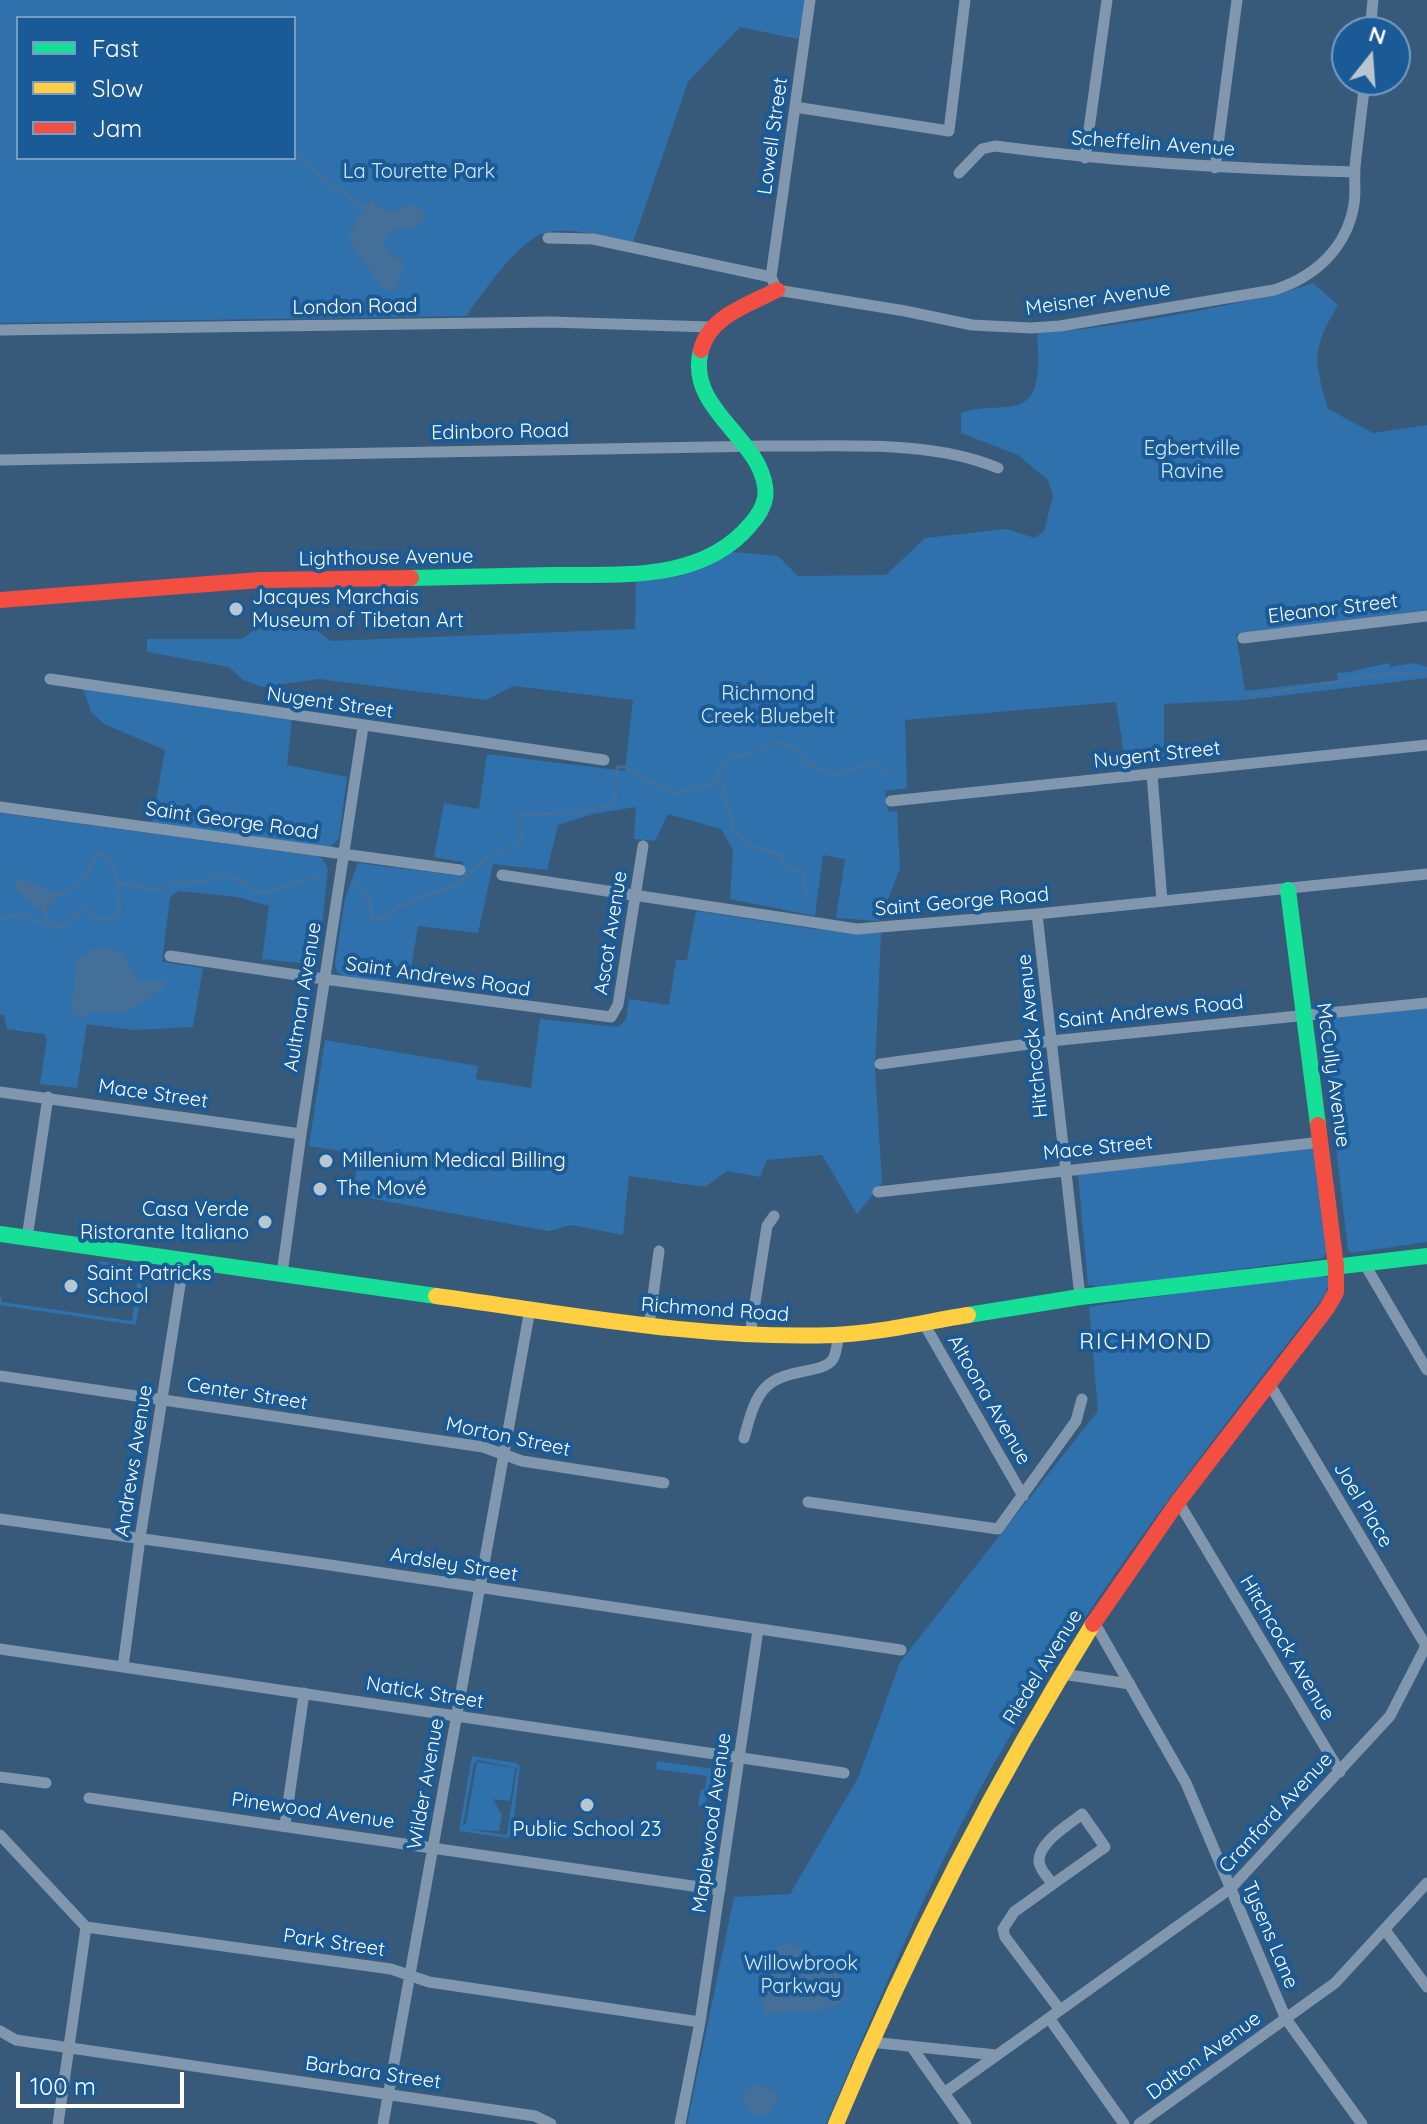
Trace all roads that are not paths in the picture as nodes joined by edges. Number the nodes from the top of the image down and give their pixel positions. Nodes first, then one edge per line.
1 (810, 0) edge
2 (965, 0) edge
3 (1107, 0) edge
4 (1237, 0) edge
5 (1363, 96) edge
6 (795, 107) junction
7 (1085, 158) junction
8 (1215, 168) junction
9 (1355, 172) junction
10 (959, 173) dead end
11 (548, 238) dead end
12 (774, 284) junction
13 (710, 327) junction
14 (0, 330) edge
15 (744, 446) junction
16 (0, 460) edge
17 (998, 468) dead end
18 (0, 600) edge
19 (1427, 616) edge
20 (1243, 638) dead end
21 (50, 679) dead end
22 (363, 727) junction
23 (1427, 745) edge
24 (604, 760) dead end
25 (1152, 774) junction
26 (891, 801) dead end
27 (0, 807) edge
28 (643, 846) dead end
29 (343, 855) junction
30 (460, 870) dead end
31 (1427, 874) edge
32 (502, 875) dead end
33 (1288, 890) junction
34 (636, 896) junction
35 (1162, 901) junction
36 (1037, 914) junction
37 (170, 956) dead end
38 (324, 979) junction
39 (1427, 1003) edge
40 (1304, 1014) junction
41 (606, 1017) joint
42 (1051, 1041) junction
43 (880, 1064) dead end
44 (0, 1092) edge
45 (48, 1097) junction
46 (301, 1134) junction
47 (1322, 1142) junction
48 (1066, 1170) junction
49 (878, 1192) dead end
50 (774, 1216) dead end
51 (0, 1234) edge
52 (27, 1238) junction
53 (659, 1251) dead end
54 (1427, 1256) edge
55 (184, 1260) junction
56 (1364, 1263) junction
57 (1336, 1266) junction
58 (282, 1274) junction
59 (1080, 1297) junction
60 (530, 1309) junction
61 (923, 1322) junction
62 (649, 1326) junction
63 (750, 1335) junction
64 (839, 1335) junction
65 (1427, 1370) edge
66 (0, 1376) edge
67 (1269, 1383) junction
68 (161, 1399) junction
69 (1082, 1399) dead end
70 (345, 1427) joint
71 (744, 1438) dead end
72 (504, 1455) junction
73 (664, 1483) dead end
74 (1023, 1496) junction
75 (808, 1502) dead end
76 (1179, 1503) junction
77 (0, 1519) edge
78 (140, 1538) junction
79 (480, 1588) junction
80 (1094, 1622) junction
81 (758, 1630) junction
82 (1426, 1645) edge
83 (0, 1649) edge
84 (901, 1650) dead end
85 (123, 1667) junction
86 (1062, 1674) junction
87 (1130, 1684) junction
88 (304, 1693) junction
89 (456, 1716) junction
90 (740, 1758) junction
91 (1340, 1772) junction
92 (844, 1773) dead end
93 (0, 1777) edge
94 (46, 1783) dead end
95 (89, 1798) dead end
96 (285, 1825) junction
97 (0, 1835) edge
98 (433, 1846) junction
99 (1427, 1883) edge
100 (1053, 1884) junction
101 (1231, 1888) junction
102 (720, 1890) junction
103 (86, 1927) junction
104 (1385, 1930) junction
105 (410, 1976) junction
106 (1427, 1987) edge
107 (1060, 2010) junction
108 (1049, 2018) junction
109 (1286, 2019) junction
110 (700, 2022) junction
111 (0, 2031) edge
112 (870, 2042) junction
113 (911, 2046) junction
114 (69, 2049) junction
115 (996, 2055) junction
116 (389, 2093) junction
117 (944, 2093) junction
118 (58, 2124) edge
119 (383, 2124) edge
120 (551, 2124) edge
121 (680, 2124) edge
122 (836, 2124) edge
123 (966, 2124) edge
124 (1124, 2124) edge
125 (1139, 2124) edge
126 (1362, 2124) edge

1 - 6 street, Lowell Street
2 - 6 street
3 - 7 street
4 - 8 street
5 - 9 street, Meisner Avenue
6 - 12 street, Lowell Street
7 - 8 street, Scheffelin Avenue
7 - 10 street, Scheffelin Avenue
8 - 9 street, Scheffelin Avenue
9 - 12 street, Meisner Avenue
11 - 12 street, Meisner Avenue
12 - 13 street
13 - 14 street, London Road
13 - 15 street
15 - 16 street, Edinboro Road
15 - 17 street, Edinboro Road
15 - 18 street, Lighthouse Avenue
19 - 20 street, Eleanor Street
21 - 22 street, Nugent Street
22 - 24 street, Nugent Street
22 - 29 street, Aultman Avenue
23 - 25 street, Nugent Street
25 - 26 street, Nugent Street
25 - 35 street
27 - 29 street, Saint George Road
28 - 34 street, Ascot Avenue
29 - 30 street, Saint George Road
29 - 38 street, Aultman Avenue
31 - 33 street, Saint George Road
32 - 34 street, Saint George Road
33 - 35 street, Saint George Road
33 - 40 street, McCully Avenue
34 - 36 street, Saint George Road
34 - 41 street, Ascot Avenue
35 - 36 street, Saint George Road
36 - 42 street, Hitchcock Avenue
37 - 38 street, Saint Andrews Road
38 - 41 street, Saint Andrews Road
38 - 46 street, Aultman Avenue
39 - 40 street, Saint Andrews Road
40 - 42 street, Saint Andrews Road
40 - 47 street, McCully Avenue
42 - 43 street, Saint Andrews Road
42 - 48 street, Hitchcock Avenue
44 - 45 street, Mace Street
45 - 46 street, Mace Street
45 - 52 street
46 - 58 street, Aultman Avenue
47 - 48 street, Mace Street
47 - 57 street, McCully Avenue
48 - 49 street, Mace Street
48 - 59 street, Hitchcock Avenue
50 - 63 street
51 - 52 street, Richmond Road
52 - 55 street, Richmond Road
53 - 62 street
54 - 56 street, Richmond Road
55 - 58 street, Richmond Road
55 - 68 street, Andrews Avenue
56 - 57 street, Richmond Road
56 - 65 street
57 - 59 street, Richmond Road
57 - 67 street, Riedel Avenue
58 - 60 street, Richmond Road
59 - 61 street, Richmond Road
60 - 62 street, Richmond Road
60 - 72 street, Wilder Avenue
61 - 64 street, Richmond Road
61 - 74 street, Altoona Avenue
62 - 63 street, Richmond Road
63 - 64 street, Richmond Road
64 - 71 street
66 - 68 street, Center Street
67 - 76 street, Riedel Avenue
67 - 82 street, Joel Place
68 - 70 street, Center Street
68 - 78 street, Andrews Avenue
69 - 74 street
70 - 72 street, Morton Street
72 - 73 street, Morton Street
72 - 79 street, Wilder Avenue
74 - 75 street
76 - 80 street, Riedel Avenue
76 - 91 street, Hitchcock Avenue
77 - 78 street, Ardsley Street
78 - 79 street, Ardsley Street
78 - 85 street, Andrews Avenue
79 - 81 street, Ardsley Street
79 - 89 street, Wilder Avenue
80 - 86 street, Riedel Avenue
80 - 87 street, Tysens Lane
81 - 84 street, Ardsley Street
81 - 90 street, Maplewood Avenue
82 - 91 street, Cranford Avenue
83 - 85 street, Natick Street
85 - 88 street, Natick Street
86 - 87 street
86 - 112 street, Riedel Avenue
87 - 101 street, Tysens Lane
88 - 89 street, Natick Street
88 - 96 street
89 - 90 street, Natick Street
89 - 98 street, Wilder Avenue
90 - 92 street, Natick Street
90 - 102 street, Maplewood Avenue
91 - 101 street, Cranford Avenue
93 - 94 street
95 - 96 street, Pinewood Avenue
96 - 98 street, Pinewood Avenue
97 - 103 street
98 - 102 street, Pinewood Avenue
98 - 105 street, Wilder Avenue
99 - 104 street, Dalton Avenue
100 - 100 street
100 - 107 street
101 - 107 street, Cranford Avenue
101 - 109 street, Tysens Lane
102 - 110 street, Maplewood Avenue
103 - 105 street, Park Street
103 - 114 street
104 - 106 street
104 - 109 street, Dalton Avenue
105 - 110 street, Park Street
105 - 116 street, Wilder Avenue
107 - 108 street, Cranford Avenue
108 - 115 street, Cranford Avenue
108 - 124 street
109 - 125 street, Dalton Avenue
109 - 126 street, Tysens Lane
110 - 121 street, Maplewood Avenue
111 - 114 street, Barbara Street
112 - 113 street
112 - 122 street, Riedel Avenue
113 - 115 street
113 - 117 street
114 - 116 street, Barbara Street
114 - 118 street
115 - 117 street, Cranford Avenue
116 - 119 street, Wilder Avenue
116 - 120 street, Barbara Street
117 - 123 street

